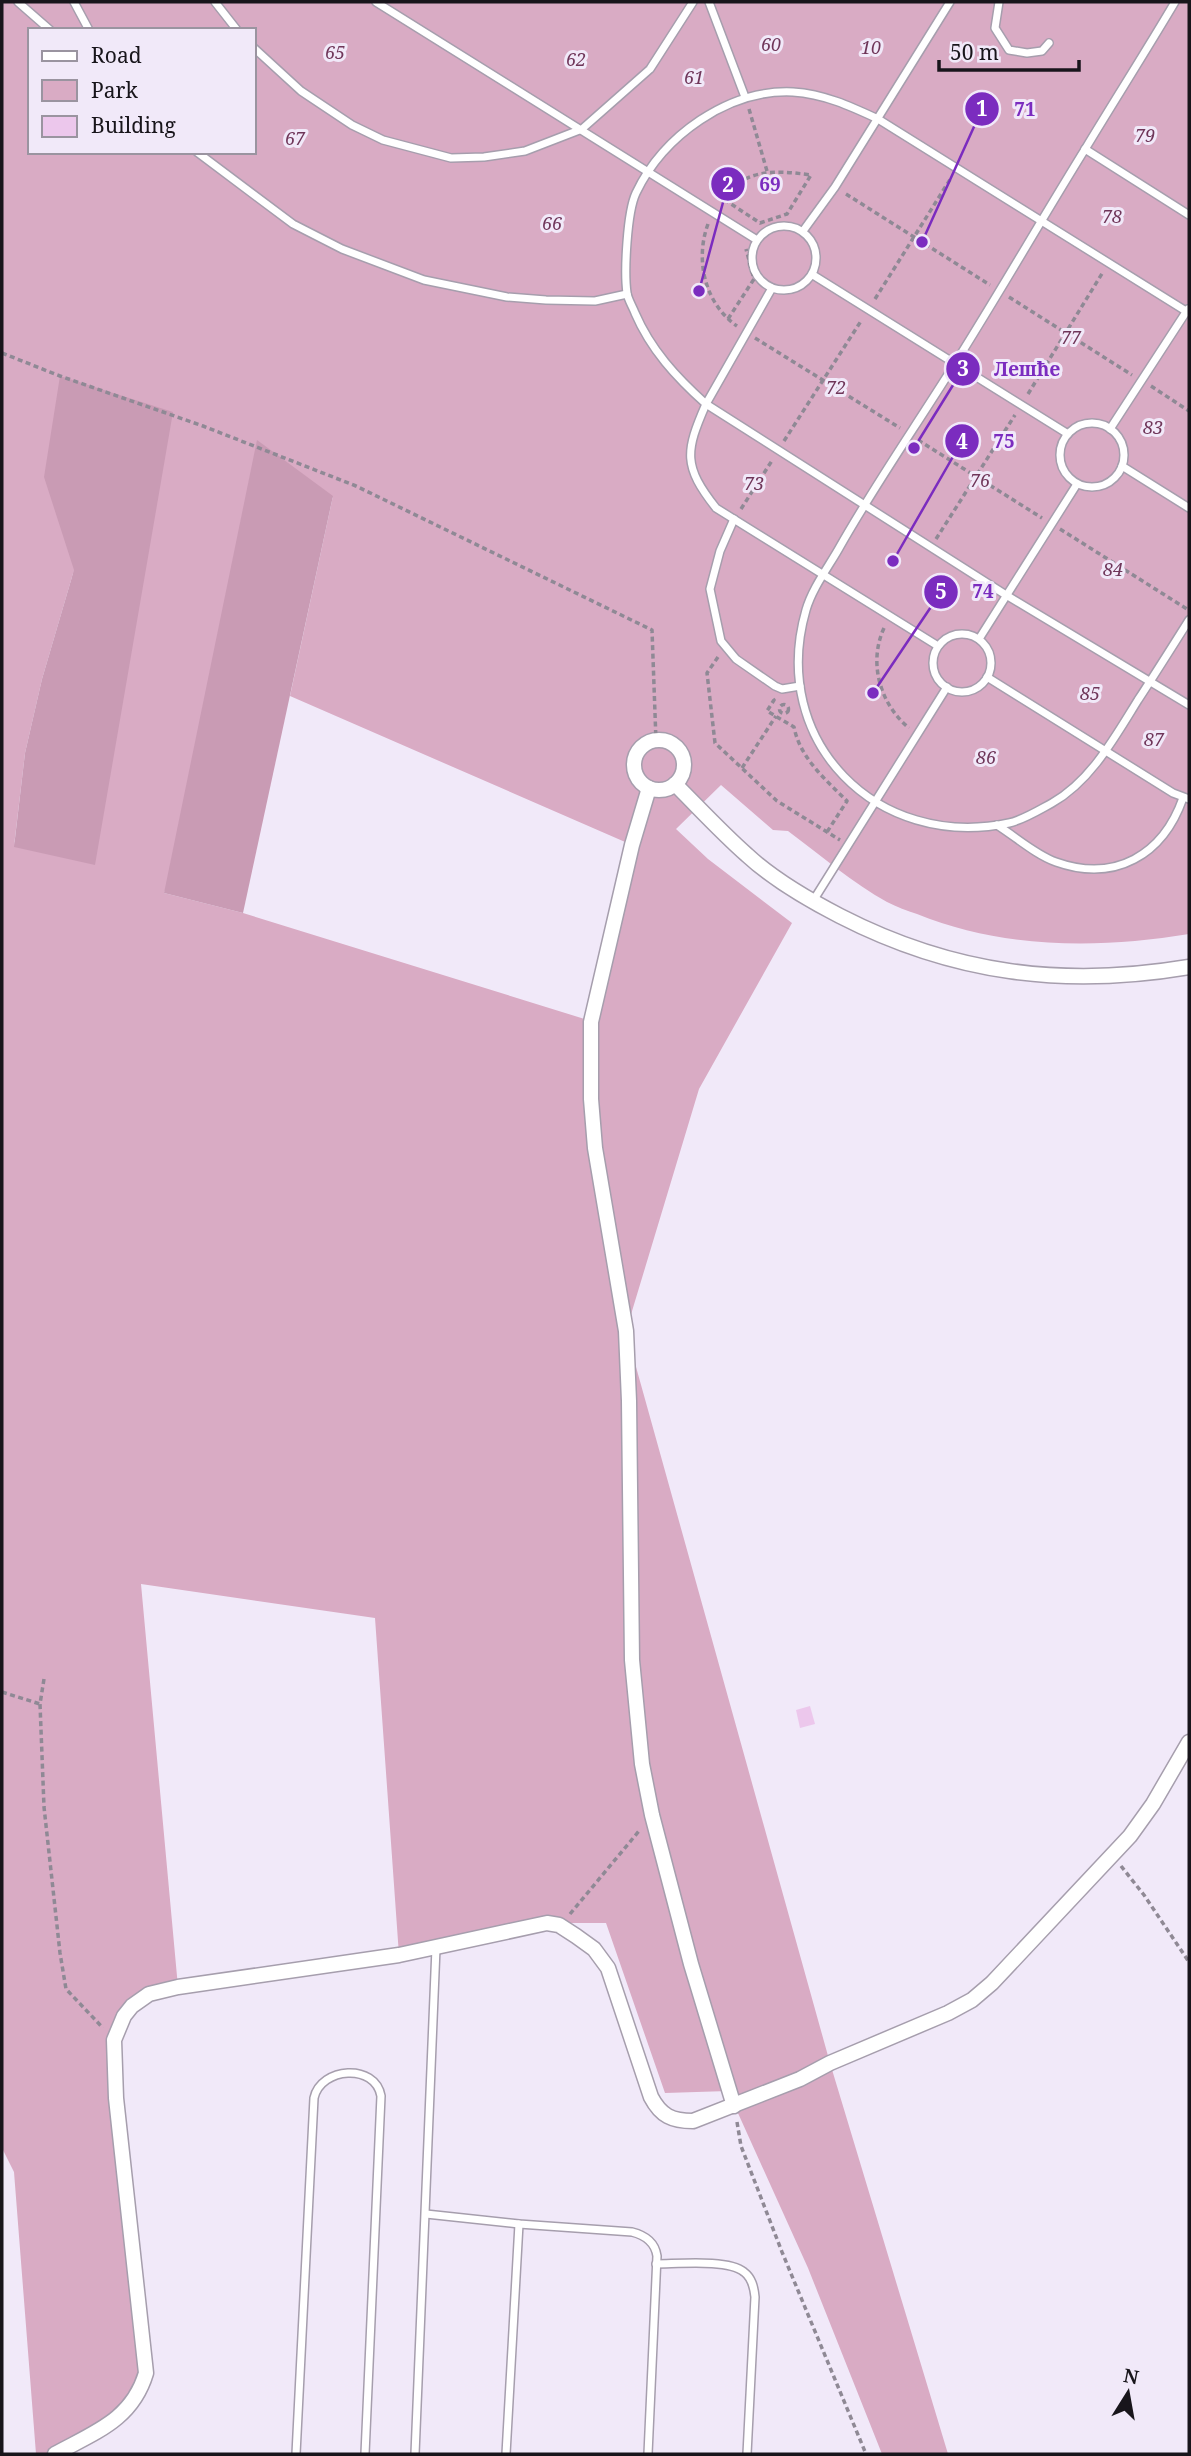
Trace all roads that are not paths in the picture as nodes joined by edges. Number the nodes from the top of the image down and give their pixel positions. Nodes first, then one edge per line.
1 (18, 2) edge
2 (74, 2) edge
3 (215, 2) edge
4 (376, 2) edge
5 (693, 2) edge
6 (709, 2) edge
7 (950, 2) edge
8 (999, 2) edge
9 (1175, 2) edge
10 (48, 28) edge
11 (88, 28) edge
12 (235, 28) edge
13 (1049, 43) dead end
14 (256, 50) edge
15 (745, 97) junction
16 (878, 119) junction
17 (582, 129) junction
18 (1085, 149) junction
19 (200, 154) edge
20 (648, 172) junction
21 (1189, 215) edge
22 (1042, 223) junction
23 (803, 231) junction
24 (757, 240) junction
25 (813, 275) junction
26 (772, 288) junction
27 (627, 294) junction
28 (1189, 310) edge
29 (955, 363) junction
30 (706, 404) junction
31 (1110, 429) junction
32 (1068, 434) junction
33 (1122, 466) junction
34 (1077, 484) junction
35 (864, 505) junction
36 (1189, 508) edge
37 (734, 519) junction
38 (823, 576) junction
39 (1006, 594) junction
40 (1189, 620) edge
41 (979, 639) junction
42 (938, 646) junction
43 (988, 677) junction
44 (1150, 681) junction
45 (800, 686) junction
46 (947, 687) junction
47 (1189, 705) edge
48 (1105, 751) junction
49 (675, 784) junction
50 (649, 788) junction
51 (1186, 799) edge
52 (875, 802) junction
53 (997, 824) junction
54 (813, 902) junction
55 (1189, 967) edge
56 (1189, 1742) edge
57 (436, 1945) junction
58 (734, 2106) junction
59 (426, 2214) junction
60 (519, 2224) junction
61 (656, 2264) junction
62 (55, 2454) edge
63 (296, 2454) edge
64 (365, 2454) edge
65 (415, 2454) edge
66 (506, 2454) edge
67 (648, 2454) edge
68 (747, 2454) edge

1 - 10 lane
2 - 11 lane
3 - 12 lane
4 - 17 lane
5 - 17 lane
6 - 15 lane
7 - 16 lane
8 - 13 lane
9 - 18 lane
14 - 17 lane
15 - 16 lane
15 - 20 lane
16 - 22 lane
16 - 23 lane
17 - 20 lane
18 - 21 lane
18 - 22 lane
19 - 27 lane
20 - 24 lane
20 - 27 lane
22 - 28 lane
22 - 29 lane
23 - 24 lane
23 - 25 lane
24 - 26 lane
25 - 26 lane
25 - 29 lane
26 - 30 lane
27 - 30 lane
28 - 31 lane
29 - 32 lane
29 - 35 lane
30 - 35 lane
30 - 37 lane
31 - 32 lane
31 - 33 lane
32 - 34 lane
33 - 34 lane
33 - 36 lane
34 - 39 lane
35 - 38 lane
35 - 39 lane
37 - 38 lane
37 - 45 lane
38 - 42 lane
38 - 45 lane
39 - 41 lane
39 - 44 lane
40 - 44 lane
41 - 42 lane
41 - 43 lane
42 - 46 lane
43 - 46 lane
43 - 48 lane
44 - 47 lane
44 - 48 lane
45 - 52 lane
46 - 52 lane
48 - 51 lane
48 - 53 lane
49 - 50 street
49 - 50 street
49 - 54 street
50 - 58 street
51 - 53 lane
52 - 53 lane
52 - 54 lane
54 - 55 street
56 - 58 street
57 - 58 street
57 - 59 lane
57 - 62 street
59 - 60 lane
59 - 65 lane
60 - 61 lane
60 - 66 lane
61 - 67 lane
61 - 68 lane
63 - 64 lane

